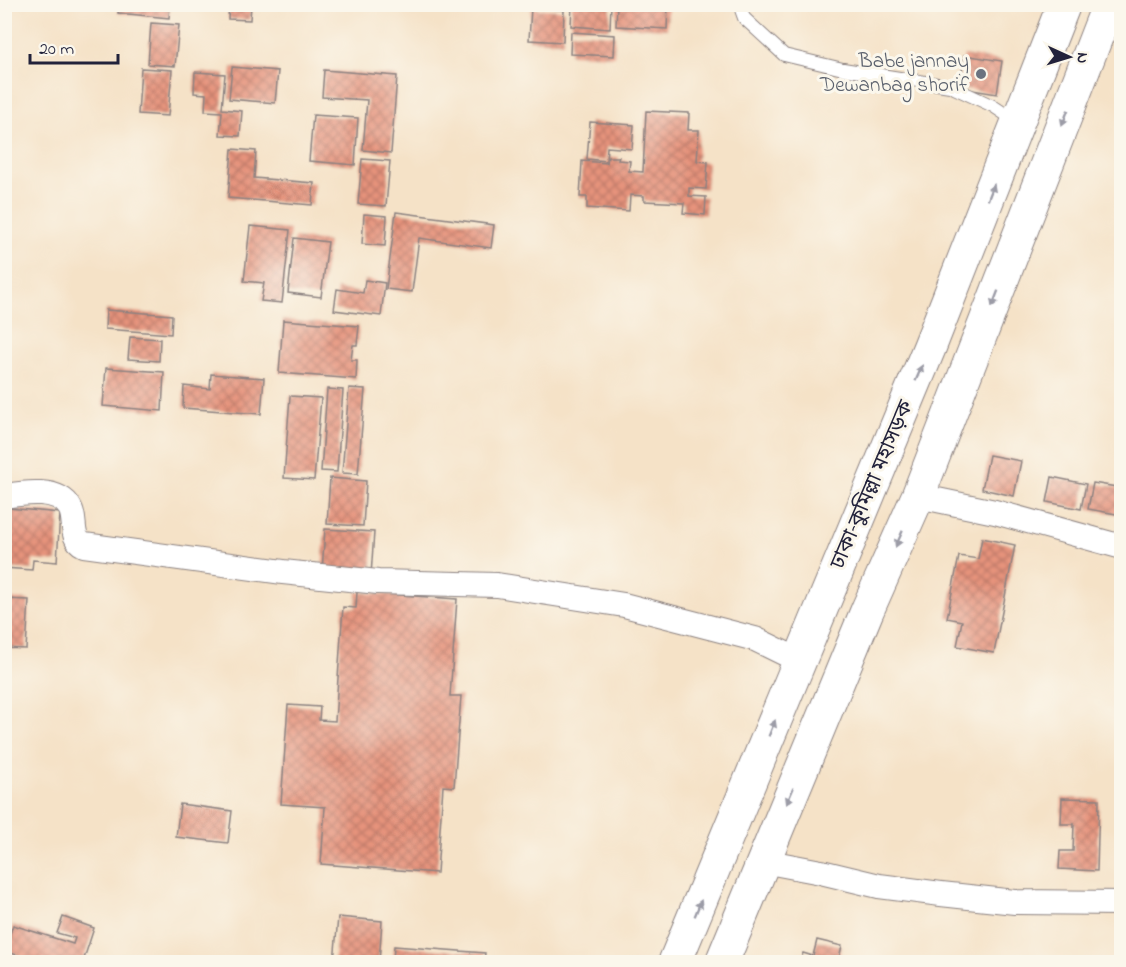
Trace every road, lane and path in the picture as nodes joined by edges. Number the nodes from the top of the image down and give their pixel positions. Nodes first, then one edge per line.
1 (739, 4) edge
2 (1064, 4) edge
3 (1111, 16) edge
4 (1018, 122) junction
5 (4, 496) edge
6 (918, 496) junction
7 (1122, 547) edge
8 (800, 661) junction
9 (763, 861) junction
10 (1122, 903) edge
11 (675, 963) edge
12 (722, 963) edge

1 - 4 lane
2 - 4 highway, ঢাকা–কুমিল্লা মহাসড়ক
3 -> 6 highway, ঢাকা–কুমিল্লা মহাসড়ক
8 -> 4 highway, ঢাকা–কুমিল্লা মহাসড়ক
5 - 8 street
6 - 7 street
6 -> 9 highway, ঢাকা–কুমিল্লা মহাসড়ক
11 -> 8 highway, ঢাকা–কুমিল্লা মহাসড়ক
9 - 10 street
9 - 12 highway, ঢাকা–কুমিল্লা মহাসড়ক

